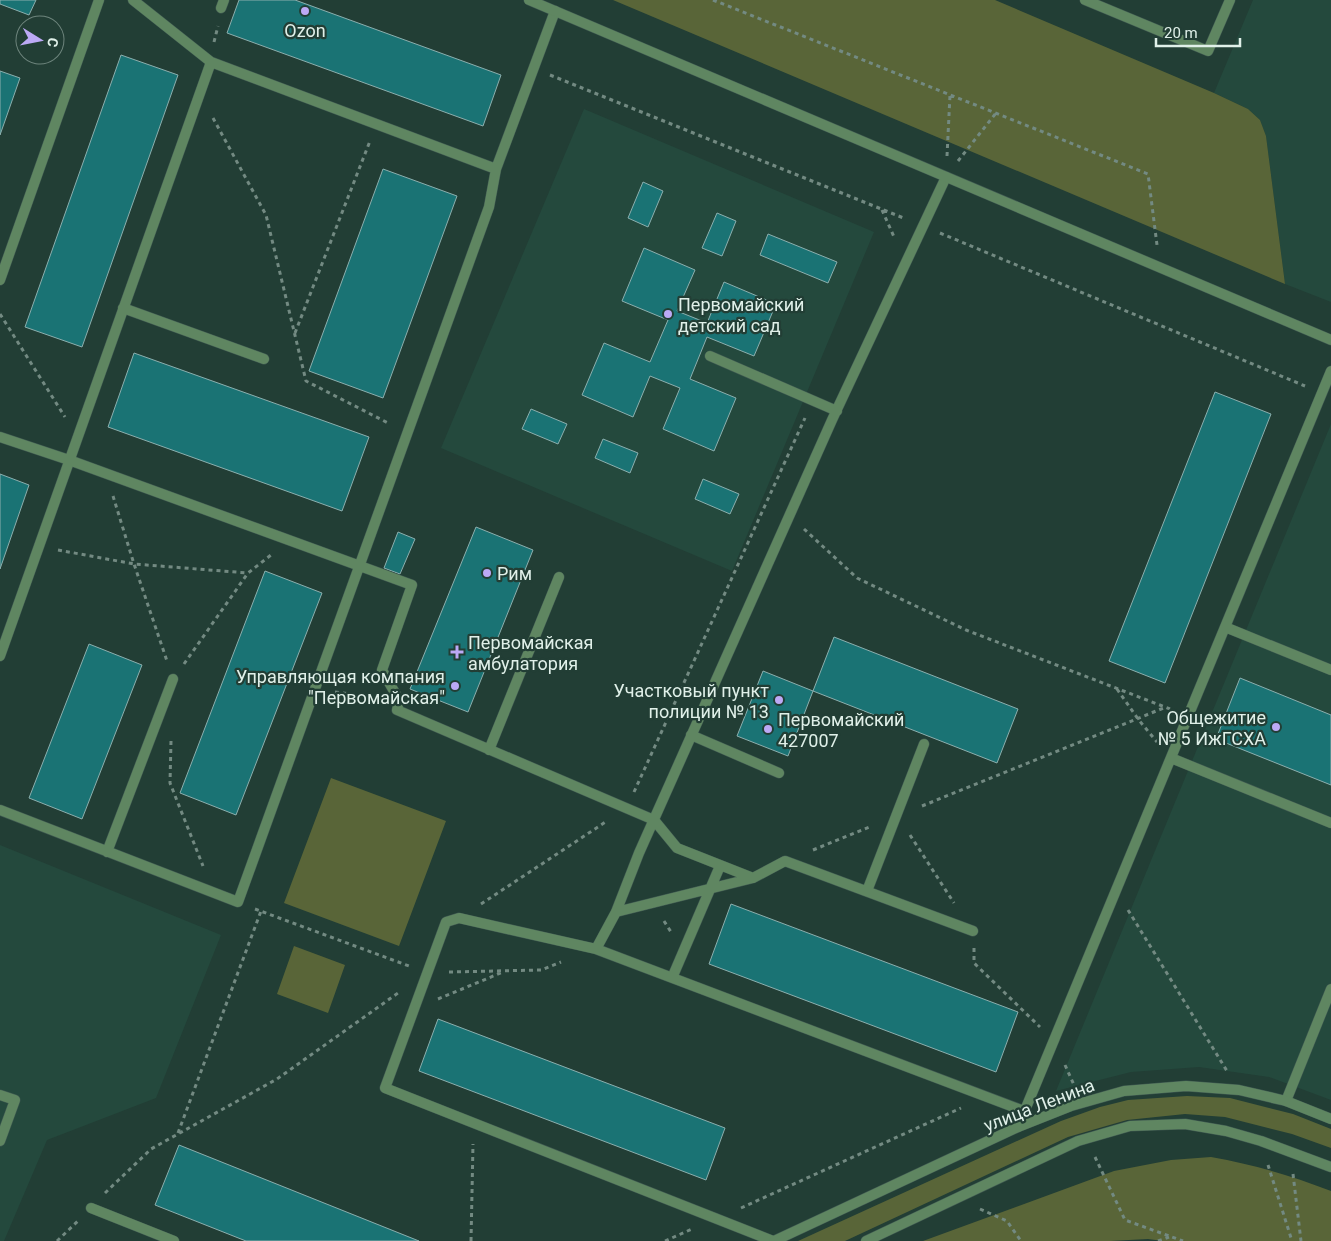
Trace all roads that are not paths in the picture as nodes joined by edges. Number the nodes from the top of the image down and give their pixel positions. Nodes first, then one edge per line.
1 (99, 0) edge
2 (133, 0) edge
3 (529, 0) edge
4 (1085, 0) edge
5 (1230, 0) edge
6 (555, 11) junction
7 (210, 62) junction
8 (496, 168) junction
9 (946, 177) junction
10 (0, 280) edge
11 (123, 308) junction
12 (1331, 340) edge
13 (710, 356) dead end
14 (264, 359) dead end
15 (1331, 371) edge
16 (837, 411) junction
17 (0, 437) edge
18 (69, 460) junction
19 (360, 566) junction
20 (559, 577) dead end
21 (1225, 627) junction
22 (0, 656) edge
23 (1331, 670) edge
24 (173, 679) road end
25 (691, 735) junction
26 (924, 744) dead end
27 (489, 750) junction
28 (1170, 758) junction
29 (779, 773) dead end
30 (0, 810) edge
31 (654, 820) junction
32 (1331, 823) edge
33 (107, 852) junction
34 (720, 866) junction
35 (753, 878) junction
36 (710, 890) junction
37 (867, 891) junction
38 (616, 912) junction
39 (973, 931) road end
40 (596, 950) junction
41 (672, 978) junction
42 (1331, 989) edge
43 (0, 1095) edge
44 (1286, 1101) junction
45 (1024, 1111) junction
46 (1331, 1119) edge
47 (1018, 1127) junction
48 (0, 1141) edge
49 (1331, 1167) edge
50 (91, 1208) road end
51 (174, 1241) edge
52 (773, 1241) edge
53 (866, 1241) edge

1 - 10 street
2 - 7 street
3 - 6 street
4 - 5 street
6 - 8 street
6 - 9 street
7 - 8 street
7 - 11 street
8 - 19 street
9 - 12 street
9 - 16 street
11 - 14 street
11 - 18 street
13 - 16 street
15 - 21 street
16 - 25 street
17 - 18 street
18 - 19 street
18 - 22 street
19 - 27 street
19 - 33 street
20 - 27 street
21 - 23 street
21 - 28 street
24 - 33 street
25 - 29 street
25 - 31 street
26 - 37 street
27 - 31 street
28 - 32 street
28 - 45 street
30 - 33 street
31 - 34 street
31 - 38 street
34 - 35 street
34 - 36 street
35 - 36 street
35 - 37 street
36 - 38 street
36 - 41 street
37 - 39 street
38 - 40 street
40 - 41 street
40 - 52 street
41 - 45 street
42 - 44 street
43 - 48 street
44 - 46 street, улица Ленина
44 - 47 street, улица Ленина
45 - 47 street
47 - 52 street, улица Ленина
49 - 53 street
50 - 51 street

